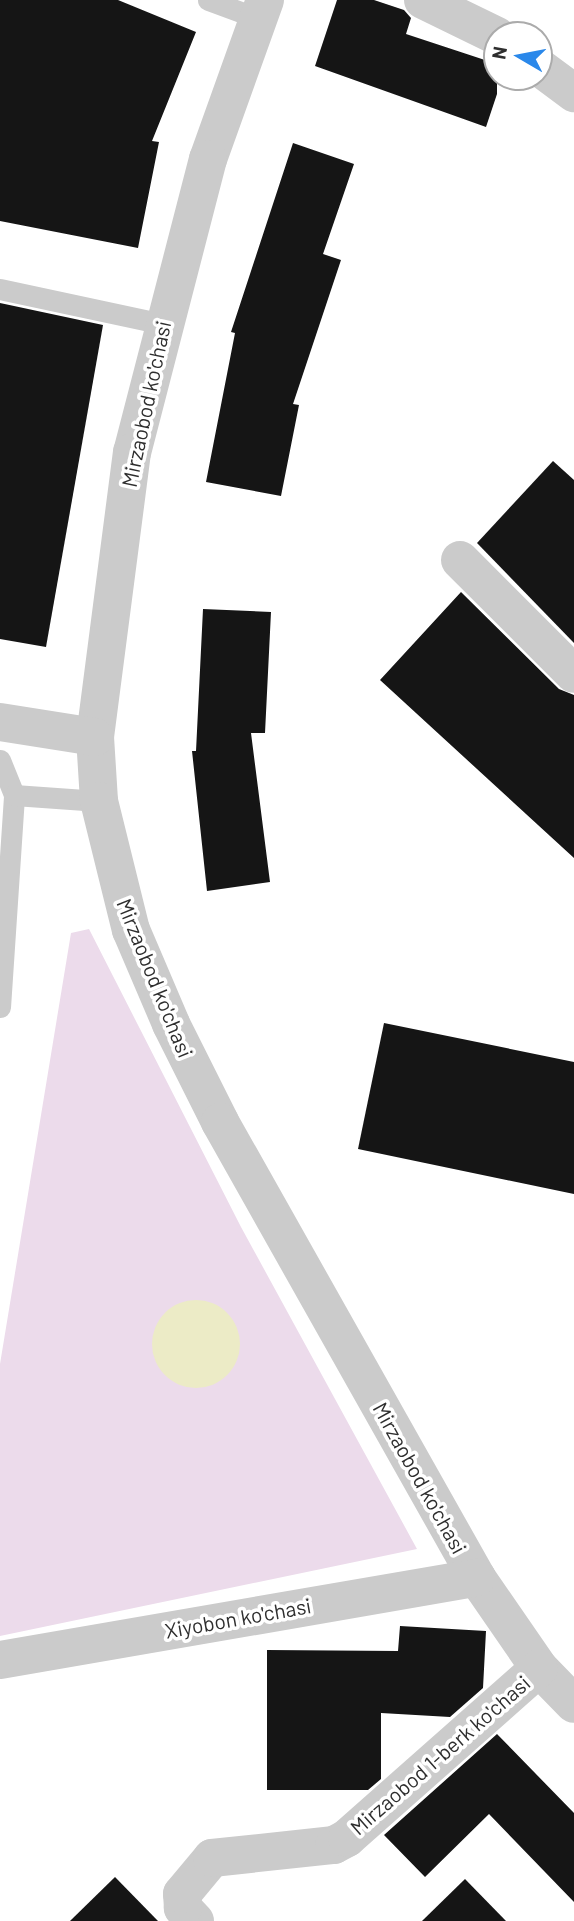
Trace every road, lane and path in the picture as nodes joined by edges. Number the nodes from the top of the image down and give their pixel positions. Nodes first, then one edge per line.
1 (208, 0) edge
2 (423, 0) edge
3 (261, 9) edge
4 (483, 29) edge
5 (553, 77) edge
6 (574, 93) edge
7 (0, 289) edge
8 (163, 324) junction
9 (460, 560) dead end
10 (574, 674) edge
11 (0, 722) edge
12 (95, 737) junction
13 (0, 760) edge
14 (15, 795) junction
15 (99, 801) junction
16 (0, 1007) edge
17 (477, 1578) junction
18 (0, 1660) edge
19 (539, 1668) junction
20 (574, 1704) edge
21 (195, 1921) edge

1 - 3 lane
2 - 4 street
3 - 8 street, Mirzaobod ko'chasi
5 - 6 street
7 - 8 lane
8 - 12 street, Mirzaobod ko'chasi
9 - 10 street
11 - 12 street
12 - 15 street, Mirzaobod ko'chasi
13 - 14 lane
14 - 15 lane
14 - 16 lane
15 - 17 street, Mirzaobod ko'chasi
17 - 18 street, Xiyobon ko'chasi
17 - 19 street, Mirzaobod ko'chasi
19 - 20 street, Mirzaobod ko'chasi
19 - 21 street, Mirzaobod 1-berk ko'chasi

